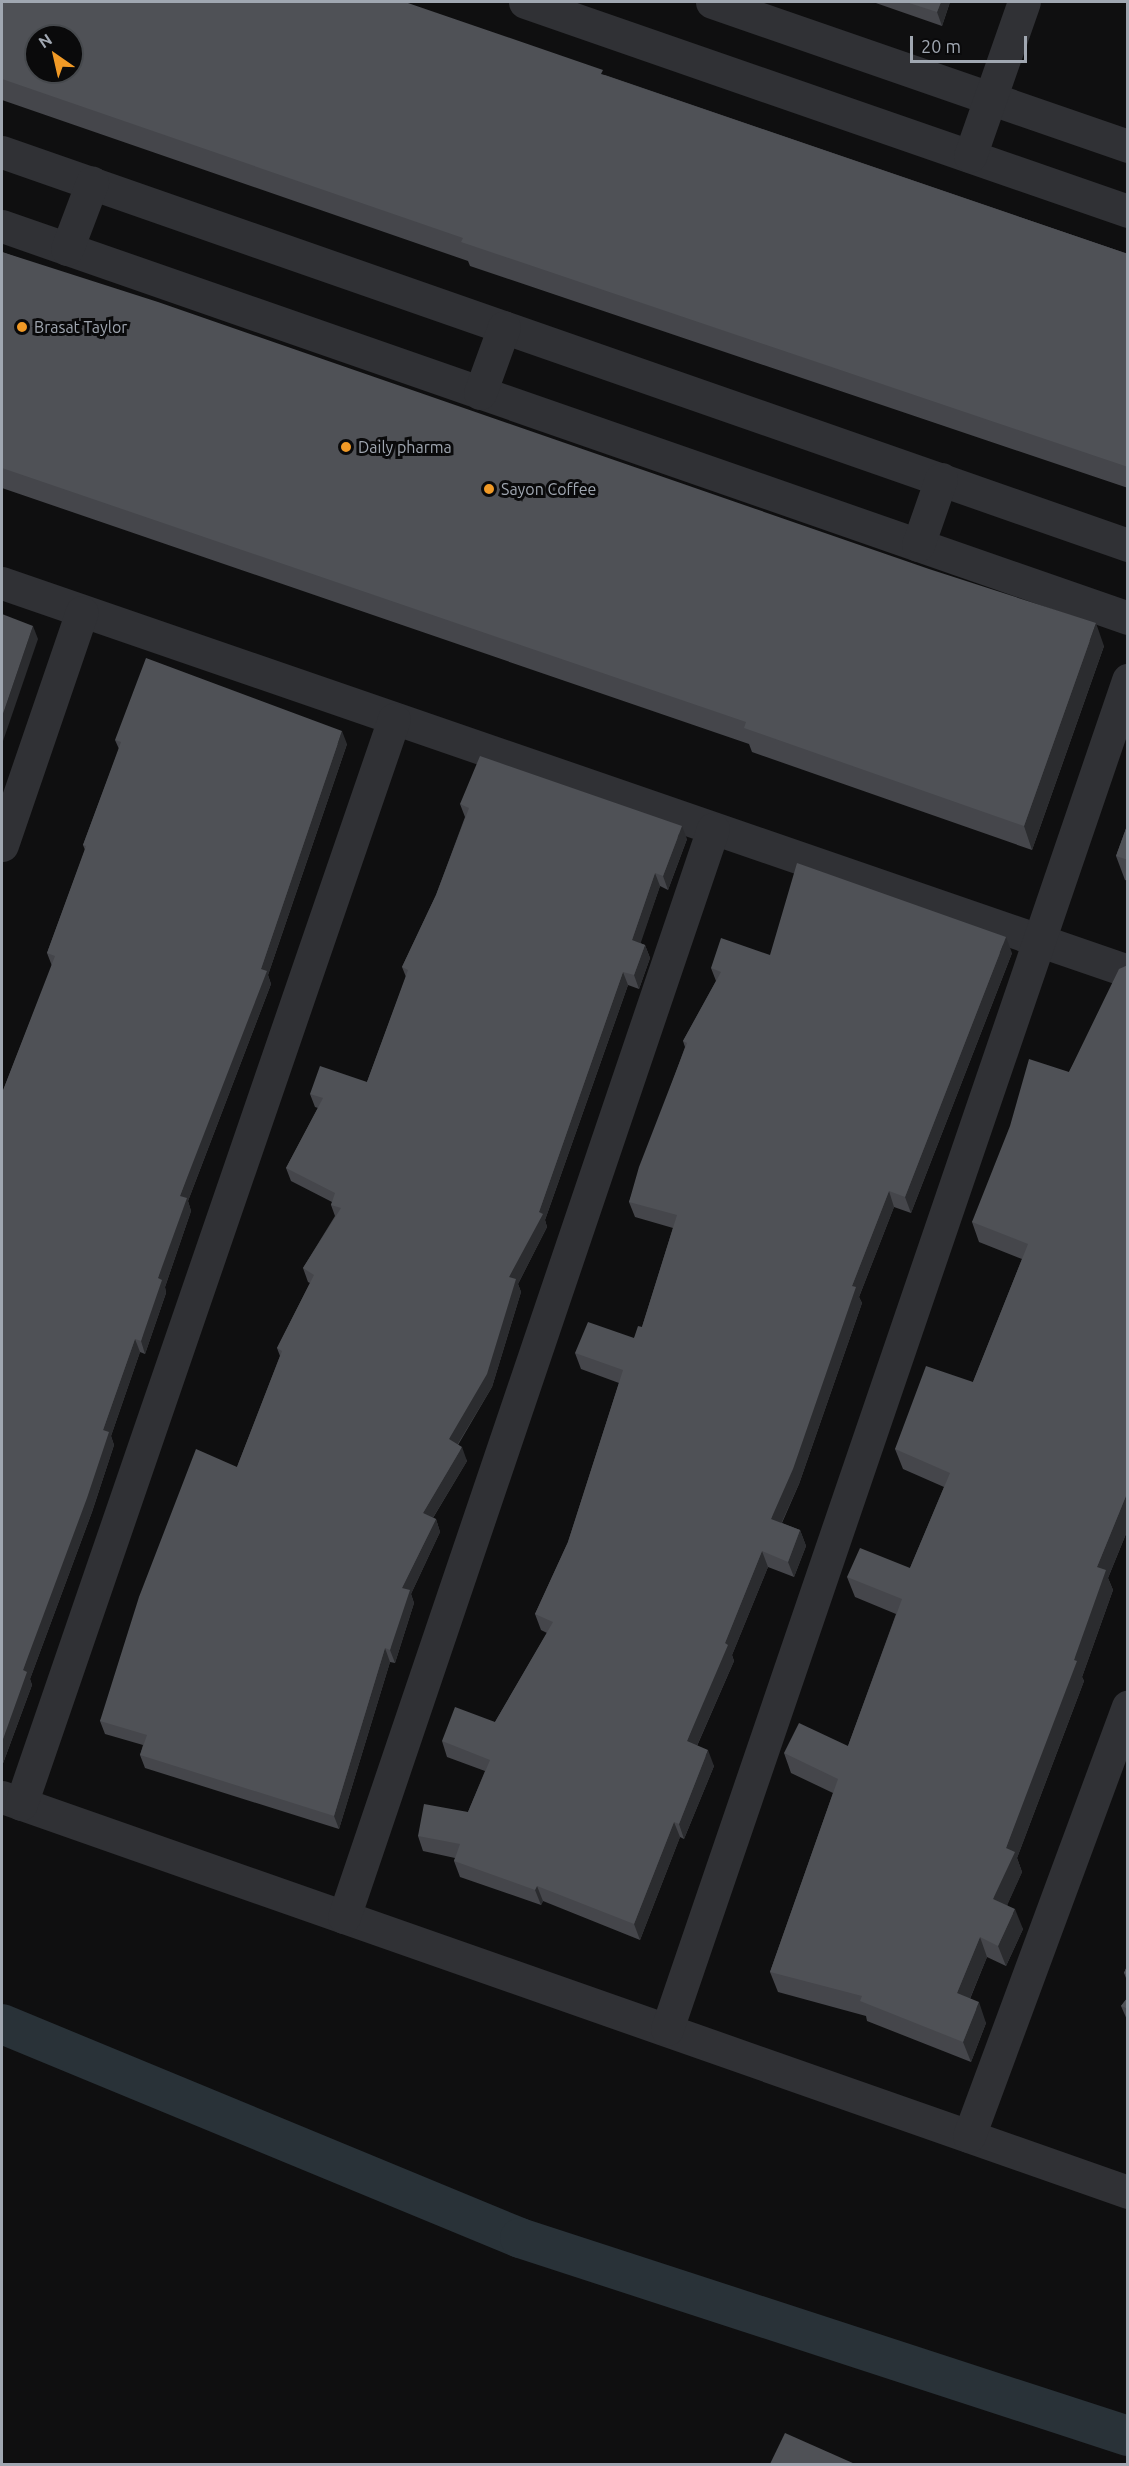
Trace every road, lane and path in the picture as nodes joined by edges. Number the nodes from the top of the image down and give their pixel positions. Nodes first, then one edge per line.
1 (525, 2) edge
2 (712, 2) edge
3 (1024, 2) edge
4 (991, 99) junction
5 (1128, 146) edge
6 (2, 152) edge
7 (970, 156) junction
8 (92, 183) junction
9 (1128, 211) edge
10 (2, 226) edge
11 (67, 249) junction
12 (504, 327) junction
13 (480, 393) junction
14 (941, 479) junction
15 (918, 545) junction
16 (1128, 545) edge
17 (2, 583) edge
18 (82, 612) junction
19 (1128, 618) edge
20 (1128, 680) edge
21 (394, 719) junction
22 (712, 829) junction
23 (2, 845) edge
24 (1040, 940) junction
25 (1128, 971) edge
26 (1128, 1707) edge
27 (11, 1801) edge
28 (344, 1917) junction
29 (667, 2029) junction
30 (969, 2136) junction
31 (1128, 2192) edge

1 - 7 street
2 - 4 street
3 - 4 street
4 - 5 street
4 - 7 street
6 - 8 street
7 - 9 street
8 - 11 street
8 - 12 street
10 - 11 street
11 - 13 street
12 - 13 street
12 - 14 street
13 - 15 street
14 - 15 street
14 - 16 street
15 - 19 street
17 - 18 street
18 - 21 street
18 - 23 street
20 - 24 street
21 - 22 street
21 - 27 street
22 - 24 street
22 - 28 street
24 - 25 street
24 - 29 street
26 - 30 street
27 - 28 street
28 - 29 street
29 - 30 street
30 - 31 street

